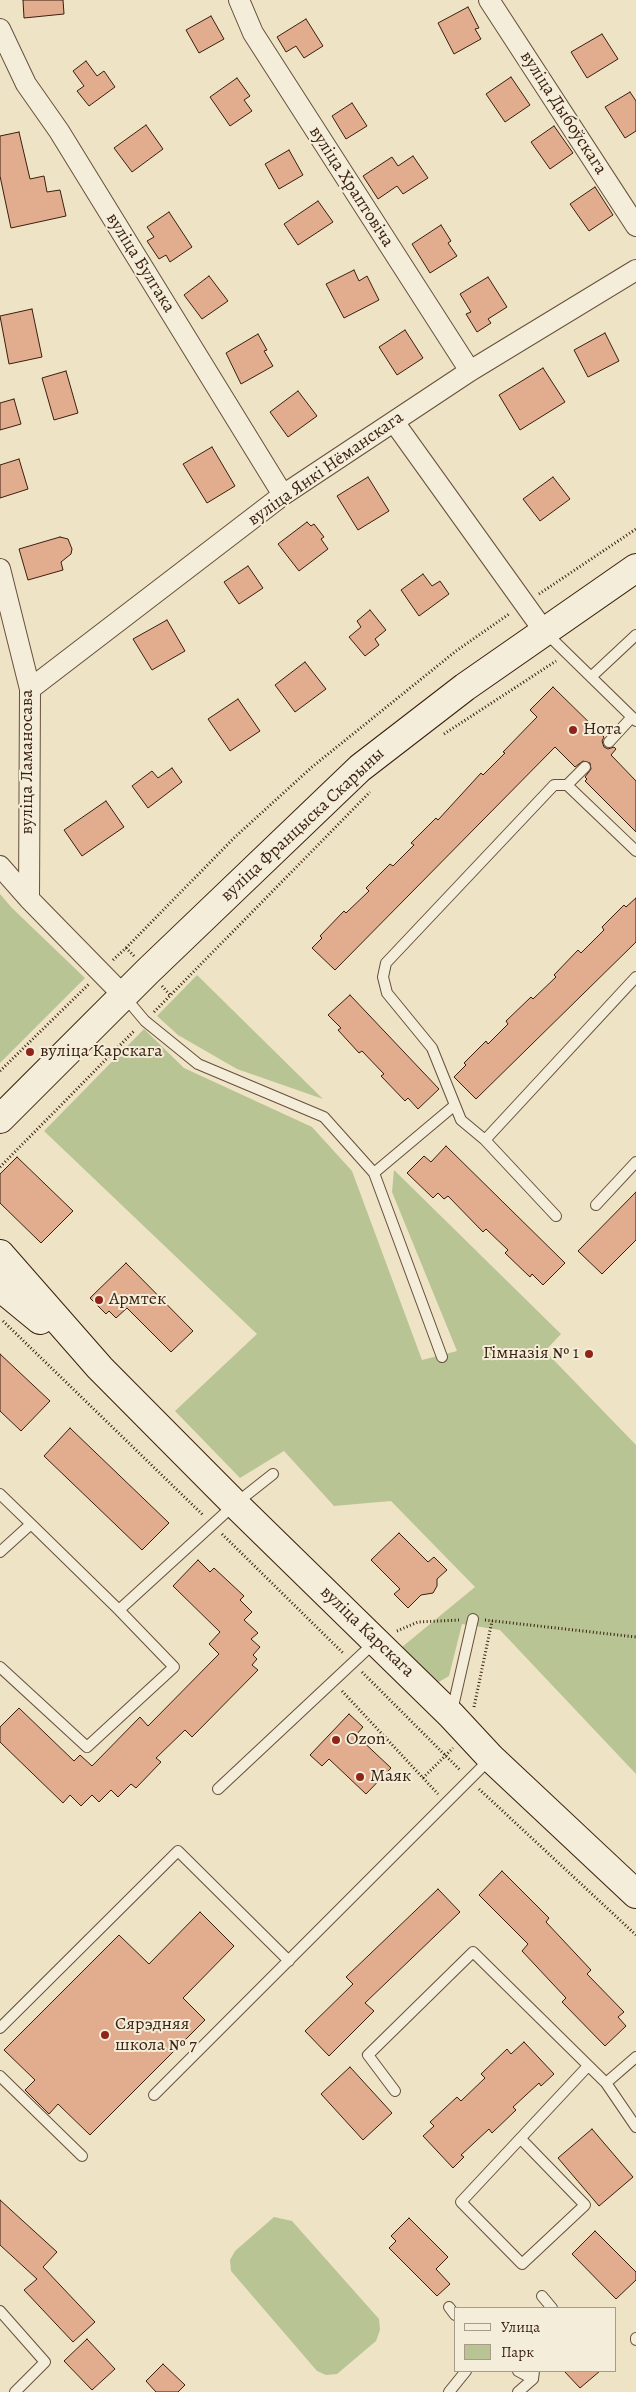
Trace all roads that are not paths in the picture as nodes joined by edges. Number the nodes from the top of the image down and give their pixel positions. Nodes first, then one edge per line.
1 (239, 0) edge
2 (490, 0) edge
3 (0, 29) edge
4 (636, 226) edge
5 (636, 270) edge
6 (470, 371) junction
7 (394, 422) junction
8 (283, 495) junction
9 (636, 568) edge
10 (0, 569) edge
11 (544, 631) junction
12 (636, 636) edge
13 (591, 677) junction
14 (30, 689) junction
15 (634, 719) edge
16 (609, 742) dead end
17 (585, 767) dead end
18 (567, 786) junction
19 (636, 851) edge
20 (0, 866) edge
21 (29, 899) junction
22 (636, 977) edge
23 (123, 995) junction
24 (456, 1105) junction
25 (0, 1119) edge
26 (485, 1140) junction
27 (636, 1162) edge
28 (374, 1173) junction
29 (596, 1205) dead end
30 (556, 1216) dead end
31 (0, 1254) edge
32 (0, 1287) edge
33 (442, 1357) dead end
34 (100, 1368) junction
35 (273, 1474) dead end
36 (0, 1494) edge
37 (235, 1504) junction
38 (31, 1524) junction
39 (0, 1552) edge
40 (119, 1610) junction
41 (473, 1619) road end
42 (376, 1641) junction
43 (0, 1667) edge
44 (451, 1715) junction
45 (492, 1758) junction
46 (218, 1789) dead end
47 (636, 1894) edge
48 (289, 1961) junction
49 (0, 2028) edge
50 (636, 2057) edge
51 (588, 2066) junction
52 (0, 2076) edge
53 (606, 2083) junction
54 (395, 2091) dead end
55 (154, 2095) dead end
56 (636, 2127) edge
57 (521, 2139) dead end
58 (82, 2156) dead end
59 (542, 2296) dead end
60 (551, 2307) edge
61 (0, 2311) edge
62 (465, 2372) edge
63 (534, 2375) edge
64 (15, 2392) edge
65 (449, 2392) edge
66 (518, 2392) edge

1 - 6 street, вуліца Храптовіча
2 - 4 street, вуліца Дыбоўскага
3 - 8 street, вуліца Булгака
5 - 6 street, вуліца Янкі Нёманскага
6 - 7 street, вуліца Янкі Нёманскага
7 - 8 street, вуліца Янкі Нёманскага
7 - 11 street
8 - 14 street, вуліца Янкі Нёманскага
9 - 11 street, вуліца Францыска Скарыны
10 - 14 street, вуліца Ламаносава
11 - 13 lane
11 - 23 street, вуліца Францыска Скарыны
12 - 13 lane
13 - 15 lane
14 - 21 street, вуліца Ламаносава
15 - 16 lane
17 - 18 lane
18 - 19 lane
18 - 24 lane
20 - 21 street
21 - 23 street
22 - 26 lane
23 - 25 street, вуліца Францыска Скарыны
23 - 28 lane
24 - 26 lane
24 - 28 lane
26 - 30 lane
27 - 29 lane
28 - 33 lane
31 - 34 street, вуліца Карскага
32 - 34 street, вуліца Карскага
34 - 37 street, вуліца Карскага
35 - 37 lane
36 - 38 lane
37 - 40 lane
37 - 42 street, вуліца Карскага
38 - 39 lane
38 - 40 lane
40 - 43 lane
41 - 44 lane
42 - 44 street, вуліца Карскага
42 - 46 lane
44 - 45 street, вуліца Карскага
45 - 47 street, вуліца Карскага
45 - 48 lane
48 - 49 lane
48 - 55 lane
50 - 53 lane
51 - 53 lane
51 - 54 lane
51 - 57 lane
52 - 58 lane
53 - 56 lane
59 - 60 lane
61 - 64 lane
62 - 65 lane
63 - 66 lane

